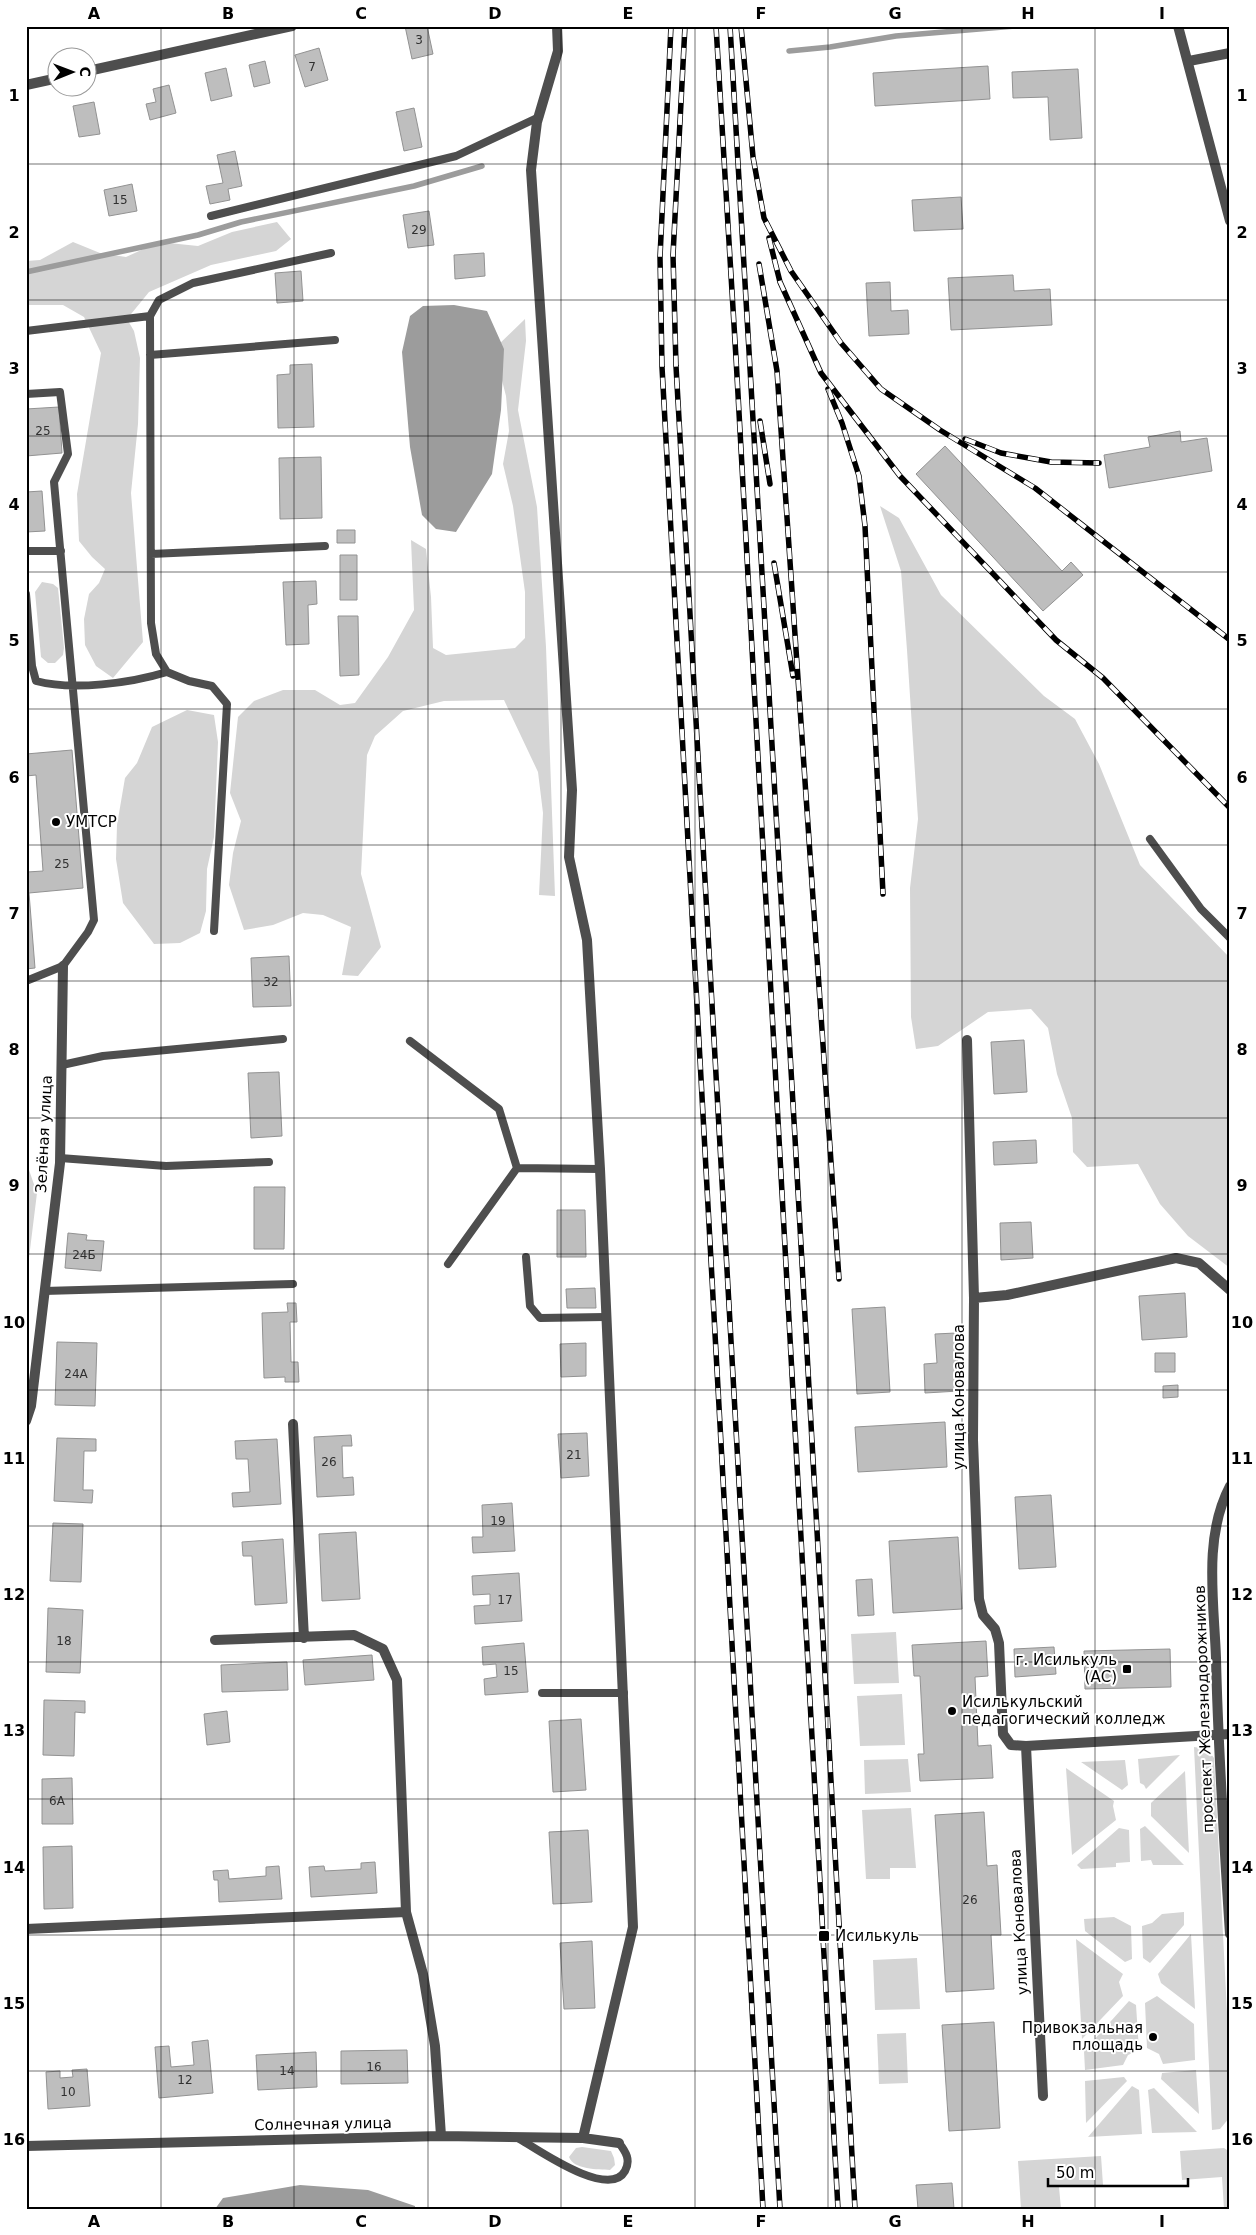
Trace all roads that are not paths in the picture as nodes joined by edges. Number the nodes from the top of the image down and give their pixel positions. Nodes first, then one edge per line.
1 (292, 26) edge
2 (557, 26) edge
3 (1178, 26) edge
4 (1230, 53) edge
5 (1188, 61) junction
6 (98, 69) edge
7 (48, 80) edge
8 (26, 85) edge
9 (538, 117) junction
10 (211, 216) dead end
11 (1230, 221) edge
12 (331, 253) dead end
13 (150, 316) junction
14 (26, 331) edge
15 (335, 340) dead end
16 (150, 355) junction
17 (26, 394) edge
18 (325, 546) dead end
19 (26, 551) edge
20 (61, 551) junction
21 (150, 554) junction
22 (26, 594) edge
23 (167, 672) junction
24 (73, 685) junction
25 (1150, 839) dead end
26 (214, 932) dead end
27 (1230, 938) edge
28 (64, 966) junction
29 (26, 981) edge
30 (283, 1039) dead end
31 (967, 1040) dead end
32 (410, 1041) dead end
33 (62, 1066) junction
34 (60, 1158) junction
35 (269, 1162) dead end
36 (517, 1168) junction
37 (600, 1169) junction
38 (526, 1257) dead end
39 (448, 1264) dead end
40 (293, 1284) dead end
41 (1230, 1290) edge
42 (44, 1291) junction
43 (974, 1298) junction
44 (605, 1317) junction
45 (26, 1421) edge
46 (293, 1424) dead end
47 (1230, 1486) edge
48 (304, 1638) junction
49 (215, 1640) dead end
50 (542, 1693) dead end
51 (624, 1693) junction
52 (1230, 1734) edge
53 (1218, 1735) junction
54 (1026, 1746) junction
55 (406, 1912) junction
56 (26, 1929) edge
57 (1230, 1934) edge
58 (1043, 2096) dead end
59 (441, 2136) junction
60 (518, 2138) junction
61 (583, 2138) junction
62 (620, 2143) joint
63 (26, 2146) edge

1 - 6 street
2 - 9 street
3 - 5 street
4 - 5 street
5 - 11 street
7 - 8 street
9 - 10 lane
9 - 37 street
12 - 13 lane
13 - 14 lane
13 - 16 lane
15 - 16 lane
16 - 21 lane
17 - 20 lane
18 - 21 lane
19 - 20 lane
20 - 24 lane
21 - 23 lane
22 - 24 lane
23 - 24 lane
23 - 26 lane
24 - 28 lane
25 - 27 lane
28 - 29 lane
28 - 33 street, Зелёная улица
30 - 33 lane
31 - 43 street, улица Коновалова
32 - 36 lane
33 - 34 street, Зелёная улица
34 - 35 lane
34 - 42 street, Зелёная улица
36 - 37 lane
36 - 39 lane
37 - 44 street
38 - 44 lane
40 - 42 lane
41 - 43 street
42 - 45 street, Зелёная улица
43 - 54 street, улица Коновалова
44 - 51 street
46 - 48 street
47 - 53 street, проспект Железнодорожников
48 - 49 street
48 - 55 street
50 - 51 lane
51 - 61 street
52 - 53 street
53 - 54 street
53 - 57 street, проспект Железнодорожников
54 - 58 street, улица Коновалова
55 - 56 street
55 - 59 street
59 - 60 street, Солнечная улица
59 - 63 street, Солнечная улица
60 - 61 street, Солнечная улица
60 - 62 lane
61 - 62 street, Солнечная улица

